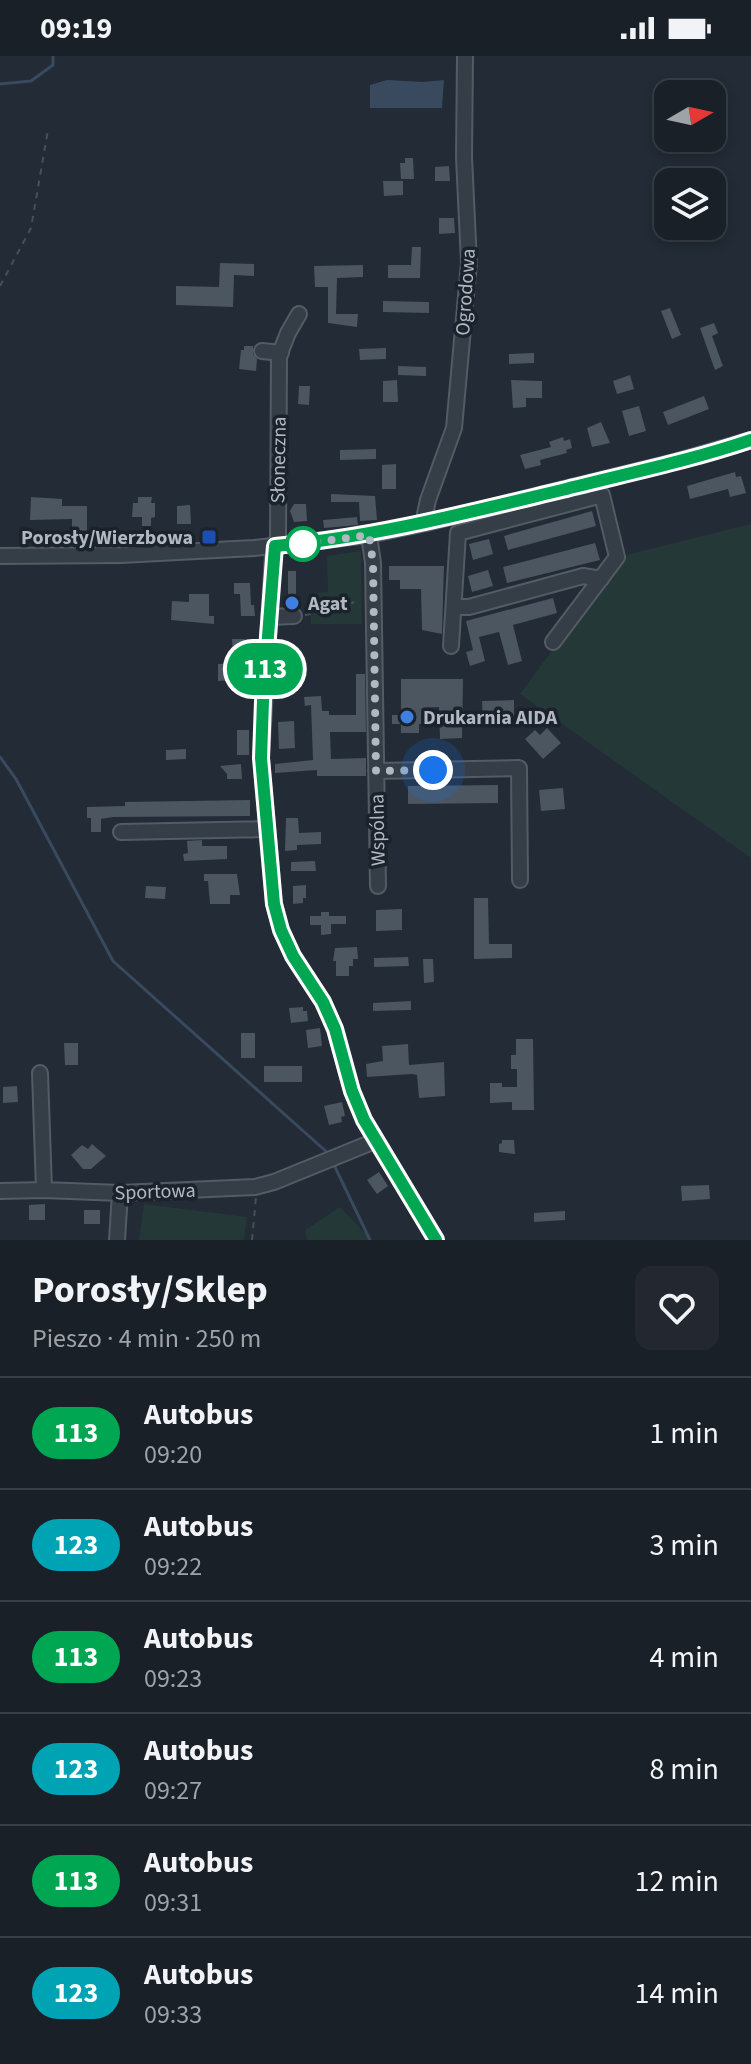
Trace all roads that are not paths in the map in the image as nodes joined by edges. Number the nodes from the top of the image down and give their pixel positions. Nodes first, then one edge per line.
1 (465, 56) edge
2 (299, 314) dead end
3 (262, 351) dead end
4 (281, 353) junction
5 (751, 440) edge
6 (600, 488) junction
7 (454, 517) junction
8 (426, 523) junction
9 (458, 533) junction
10 (369, 535) junction
11 (275, 546) junction
12 (0, 556) edge
13 (601, 579) junction
14 (454, 607) junction
15 (294, 616) road end
16 (269, 617) junction
17 (553, 642) dead end
18 (451, 646) dead end
19 (376, 771) junction
20 (267, 829) junction
21 (121, 832) dead end
22 (520, 880) dead end
23 (378, 886) dead end
24 (40, 1073) dead end
25 (375, 1141) junction
26 (44, 1190) junction
27 (0, 1191) edge
28 (120, 1193) junction
29 (117, 1240) edge
30 (436, 1240) edge

1 - 8 street, Ogrodowa
2 - 4 street, Słoneczna
3 - 4 street
4 - 11 street, Słoneczna
5 - 6 street
6 - 7 street
6 - 9 street
6 - 13 street
7 - 8 street
7 - 9 street
8 - 10 street
9 - 14 street
10 - 11 street
10 - 19 street, Wspólna
11 - 12 street
11 - 16 street, Słoneczna
13 - 14 street
13 - 17 street
14 - 18 street
15 - 16 street
16 - 20 street, Słoneczna
19 - 22 street
19 - 23 street, Wspólna
20 - 21 street
20 - 25 street, Słoneczna
24 - 26 street
25 - 28 street, Sportowa
25 - 30 street, Słoneczna
26 - 27 street, Sportowa
26 - 28 street, Sportowa
28 - 29 street

